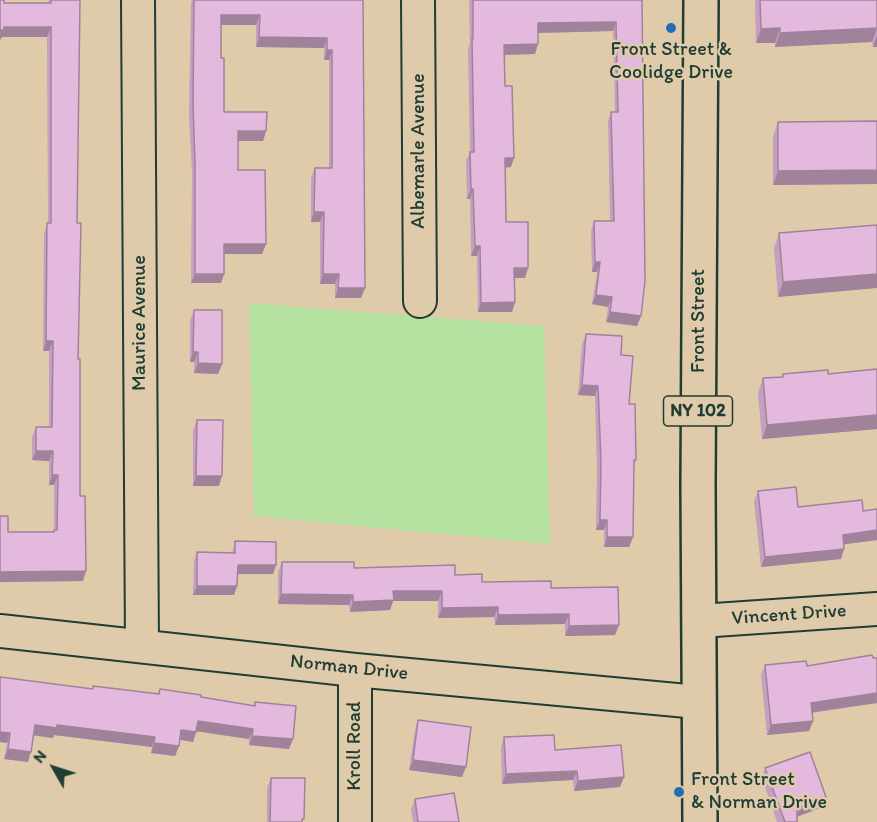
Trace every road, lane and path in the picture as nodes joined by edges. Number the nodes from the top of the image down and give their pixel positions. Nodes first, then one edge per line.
1 (138, 0) edge
2 (418, 0) edge
3 (701, 0) edge
4 (420, 302) dead end
5 (877, 609) edge
6 (700, 621) junction
7 (0, 631) edge
8 (142, 646) junction
9 (355, 670) junction
10 (698, 702) junction
11 (355, 822) edge
12 (700, 822) edge

1 - 8 street, Maurice Avenue
2 - 4 street, Albemarle Avenue
3 - 6 main road, Front Street / NY 102
5 - 6 street, Vincent Drive
6 - 10 main road, Front Street / NY 102
7 - 8 street, Norman Drive
8 - 9 street, Norman Drive
9 - 10 street, Norman Drive
9 - 11 street, Kroll Road
10 - 12 main road, Front Street / NY 102

